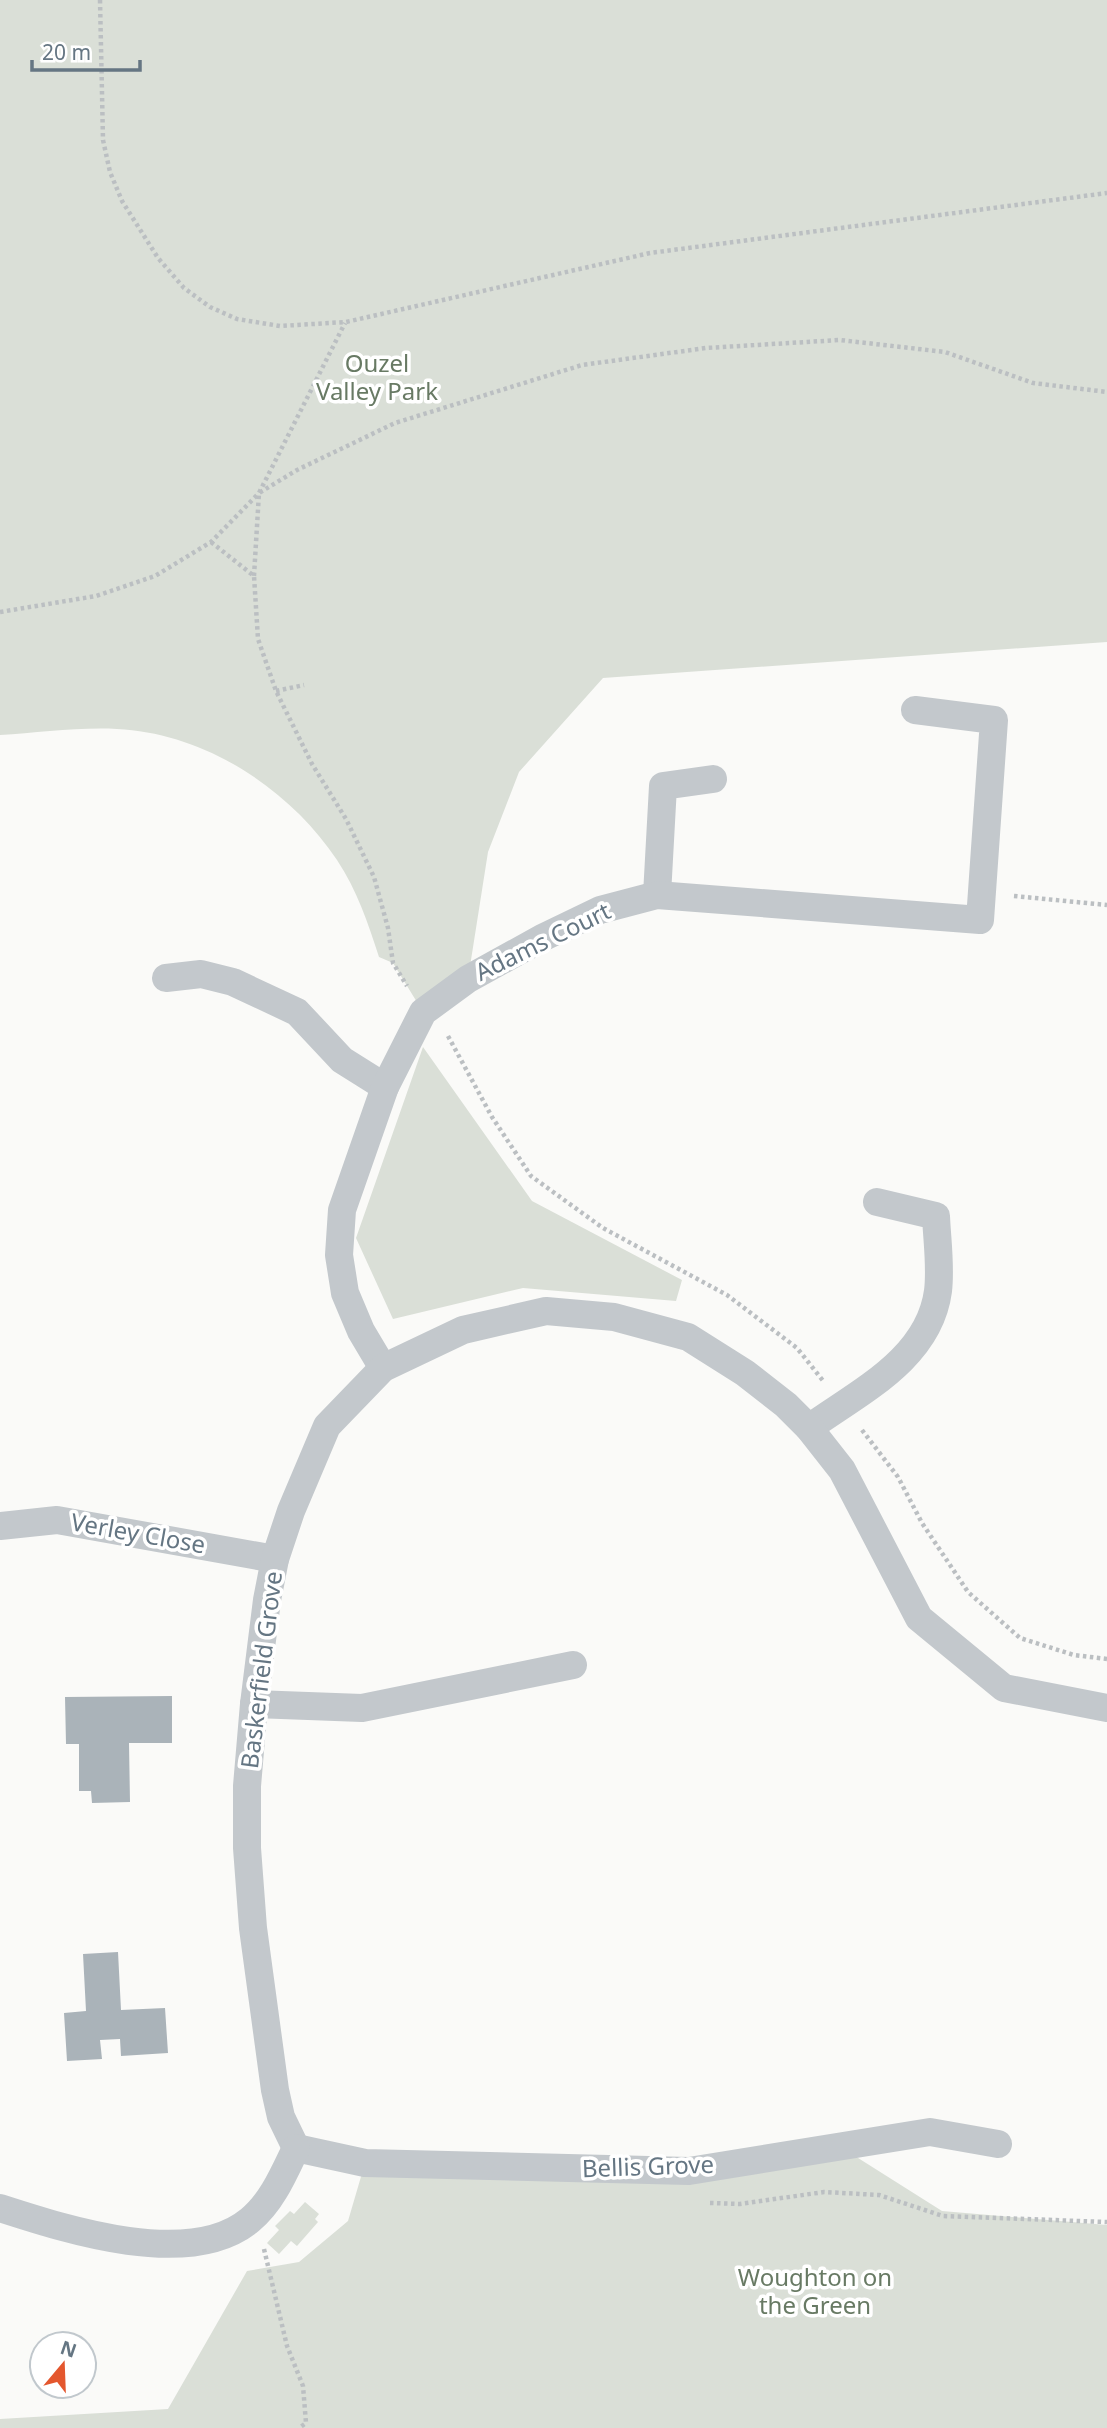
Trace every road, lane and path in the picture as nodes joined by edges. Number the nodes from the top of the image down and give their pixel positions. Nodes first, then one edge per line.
1 (100, 0) edge
2 (1107, 193) edge
3 (346, 322) junction
4 (1107, 391) edge
5 (260, 493) junction
6 (211, 542) junction
7 (254, 576) junction
8 (0, 612) edge
9 (304, 685) dead end
10 (275, 691) junction
11 (915, 710) dead end
12 (713, 779) dead end
13 (982, 892) junction
14 (657, 895) junction
15 (1107, 905) edge
16 (166, 978) dead end
17 (423, 1012) junction
18 (385, 1087) junction
19 (877, 1202) dead end
20 (383, 1368) junction
21 (809, 1428) junction
22 (0, 1527) edge
23 (275, 1559) junction
24 (573, 1665) dead end
25 (254, 1704) junction
26 (1107, 1708) edge
27 (998, 2144) dead end
28 (296, 2148) junction
29 (0, 2208) edge
30 (251, 2220) junction
31 (299, 2428) edge

1 - 3 path
2 - 3 path
3 - 5 path
4 - 5 path
5 - 6 path
5 - 7 path
6 - 7 path
6 - 8 path
7 - 10 path
9 - 10 path
10 - 17 path
11 - 13 street, Adams Court
12 - 14 street
13 - 14 street, Adams Court
13 - 15 path
14 - 17 street, Adams Court
16 - 18 street
17 - 18 street, Adams Court
18 - 20 street, Adams Court
19 - 21 street
20 - 21 street, Baskerfield Grove
20 - 23 street, Baskerfield Grove
21 - 26 street, Baskerfield Grove
22 - 23 street, Verley Close
23 - 25 street, Baskerfield Grove
24 - 25 street
25 - 28 street, Baskerfield Grove
27 - 28 street, Bellis Grove
28 - 30 street
29 - 30 street
30 - 31 path

